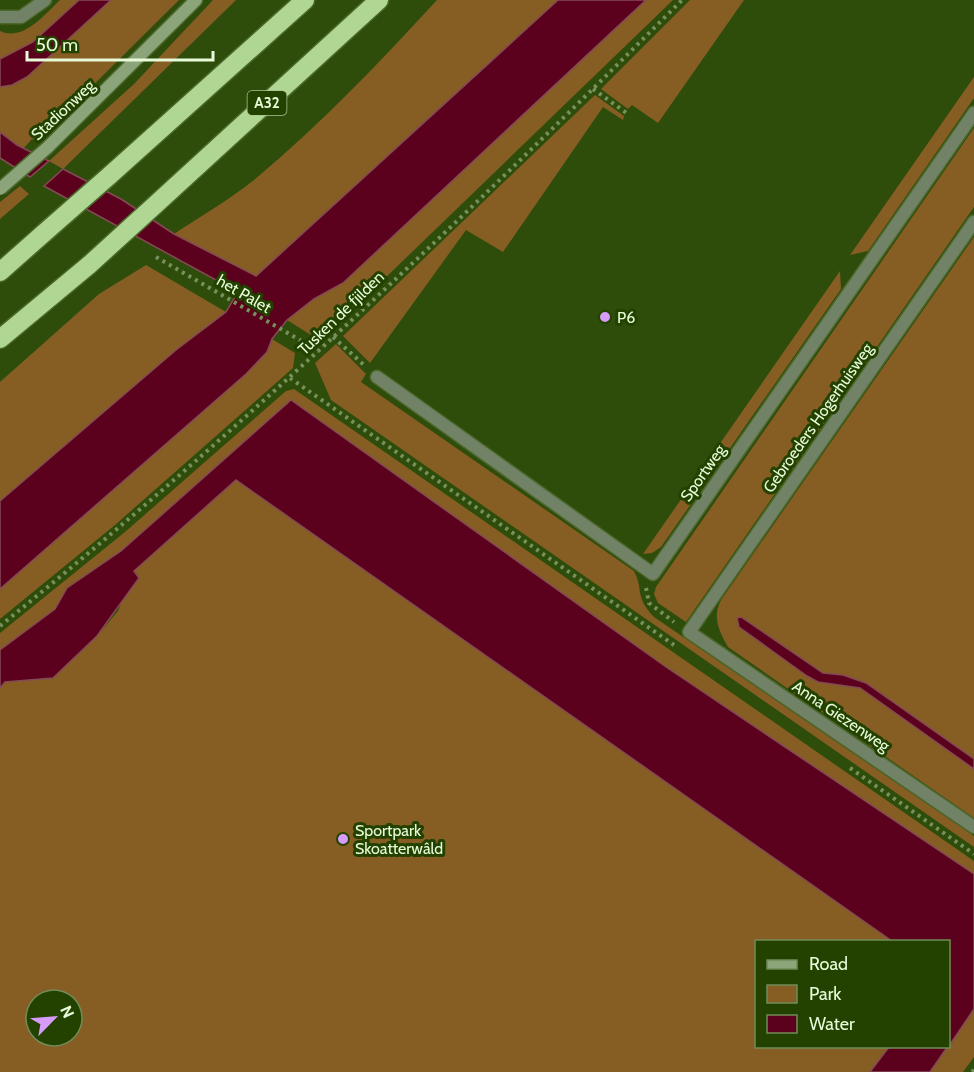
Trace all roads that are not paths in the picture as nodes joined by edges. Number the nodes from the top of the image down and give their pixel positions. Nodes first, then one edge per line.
1 (45, 0) edge
2 (196, 0) edge
3 (305, 0) edge
4 (379, 0) edge
5 (0, 17) edge
6 (974, 113) edge
7 (0, 189) edge
8 (974, 222) edge
9 (0, 272) edge
10 (0, 339) edge
11 (377, 377) road end
12 (689, 632) joint
13 (974, 827) edge

1 - 5 street
2 - 7 main road, Stadionweg, bridge
3 - 9 highway, bridge
4 - 10 highway, A32, bridge
6 - 11 street, Sportweg
8 - 12 street, Gebroeders Hogerhuisweg
12 - 13 street, Anna Giezenweg

